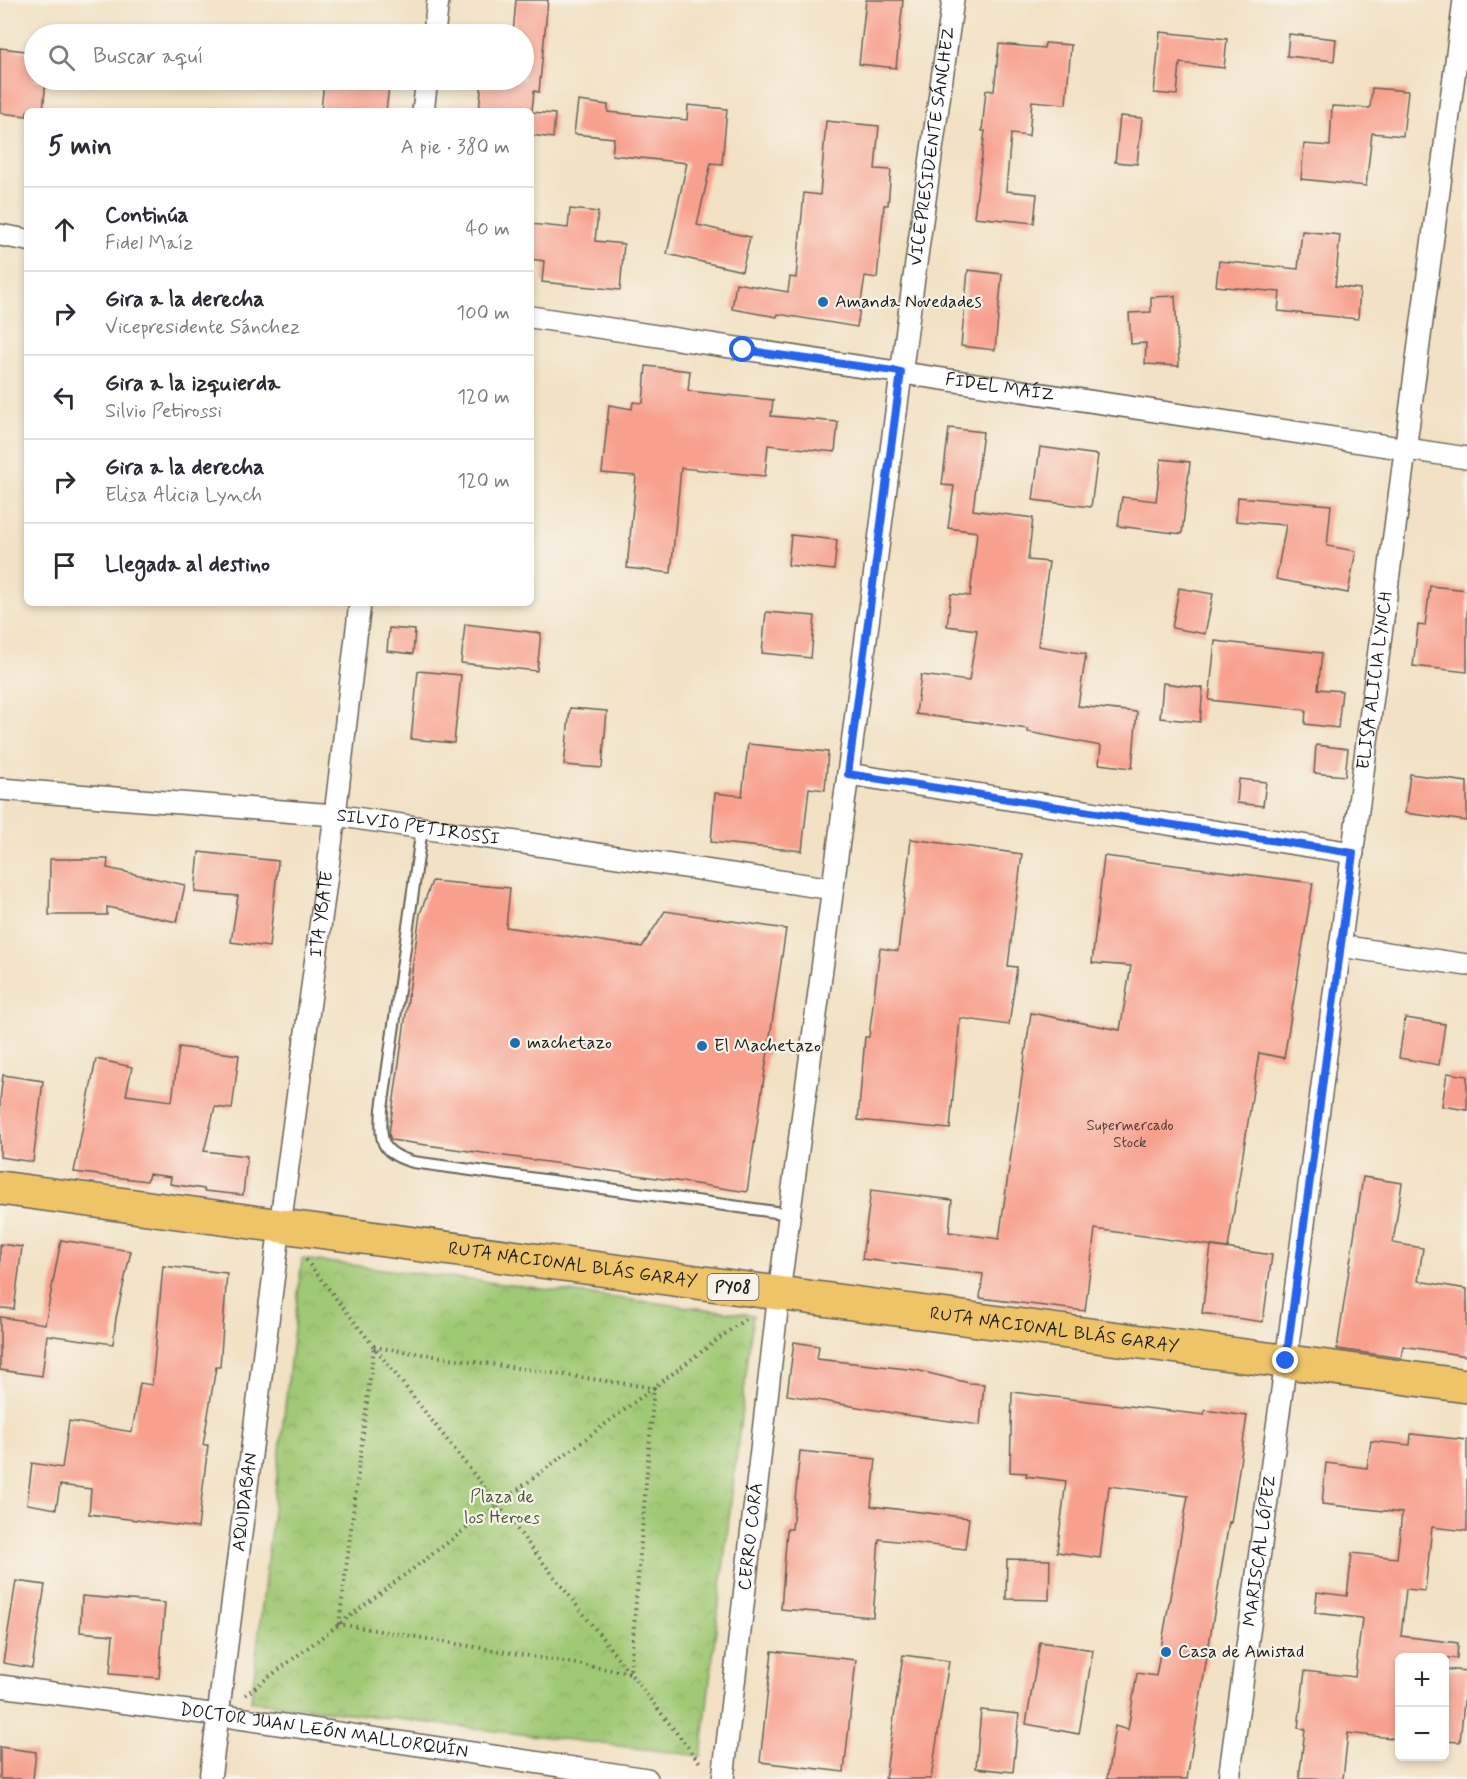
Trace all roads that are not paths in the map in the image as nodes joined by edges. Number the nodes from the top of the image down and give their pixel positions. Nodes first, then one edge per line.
1 (438, 0) edge
2 (952, 0) edge
3 (1464, 0) edge
4 (435, 24) edge
5 (426, 90) edge
6 (423, 108) edge
7 (0, 235) edge
8 (24, 239) edge
9 (534, 317) edge
10 (901, 372) junction
11 (1405, 450) junction
12 (1467, 458) edge
13 (360, 606) edge
14 (848, 774) junction
15 (0, 789) edge
16 (335, 815) junction
17 (422, 828) junction
18 (1353, 853) junction
19 (833, 889) junction
20 (1340, 946) junction
21 (1467, 965) edge
22 (0, 1188) edge
23 (790, 1214) junction
24 (280, 1226) junction
25 (779, 1293) junction
26 (1286, 1361) junction
27 (1467, 1386) edge
28 (0, 1686) edge
29 (218, 1715) junction
30 (714, 1775) edge
31 (210, 1779) edge
32 (647, 1779) edge
33 (1229, 1779) edge

1 - 4 street
2 - 10 street, VICEPRESIDENTE SÁNCHEZ
3 - 11 street, ELISA ALICIA LYNCH
5 - 6 street
7 - 8 street
9 - 10 street, FIDEL MAÍZ
10 - 11 street, FIDEL MAÍZ
10 - 14 street, VICEPRESIDENTE SÁNCHEZ
11 - 12 street, FIDEL MAÍZ
11 - 18 street, ELISA ALICIA LYNCH
13 - 16 street, ITA YBATE
14 - 18 street
14 - 19 street, VICEPRESIDENTE SÁNCHEZ
15 - 16 street, SILVIO PETIROSSI
16 - 17 street, SILVIO PETIROSSI
16 - 24 street, ITA YBATE
17 - 19 street, SILVIO PETIROSSI
17 - 23 lane
18 - 20 street, ELISA ALICIA LYNCH
19 - 23 street, VICEPRESIDENTE SÁNCHEZ
20 - 21 street
20 - 26 street, ELISA ALICIA LYNCH
22 - 24 highway, RUTA NACIONAL BLÁS GARAY / PY08
23 - 25 street, VICEPRESIDENTE SÁNCHEZ
24 - 25 highway, RUTA NACIONAL BLÁS GARAY / PY08
24 - 29 street, AQUIDABAN
25 - 26 highway, RUTA NACIONAL BLÁS GARAY / PY08
25 - 30 street, CERRO CORÁ
26 - 27 highway, RUTA NACIONAL BLÁS GARAY / PY08
26 - 33 street, MARISCAL LÓPEZ
28 - 29 street, DOCTOR JUAN LEÓN MALLORQUÍN
29 - 31 street, AQUIDABAN
29 - 32 street, DOCTOR JUAN LEÓN MALLORQUÍN

